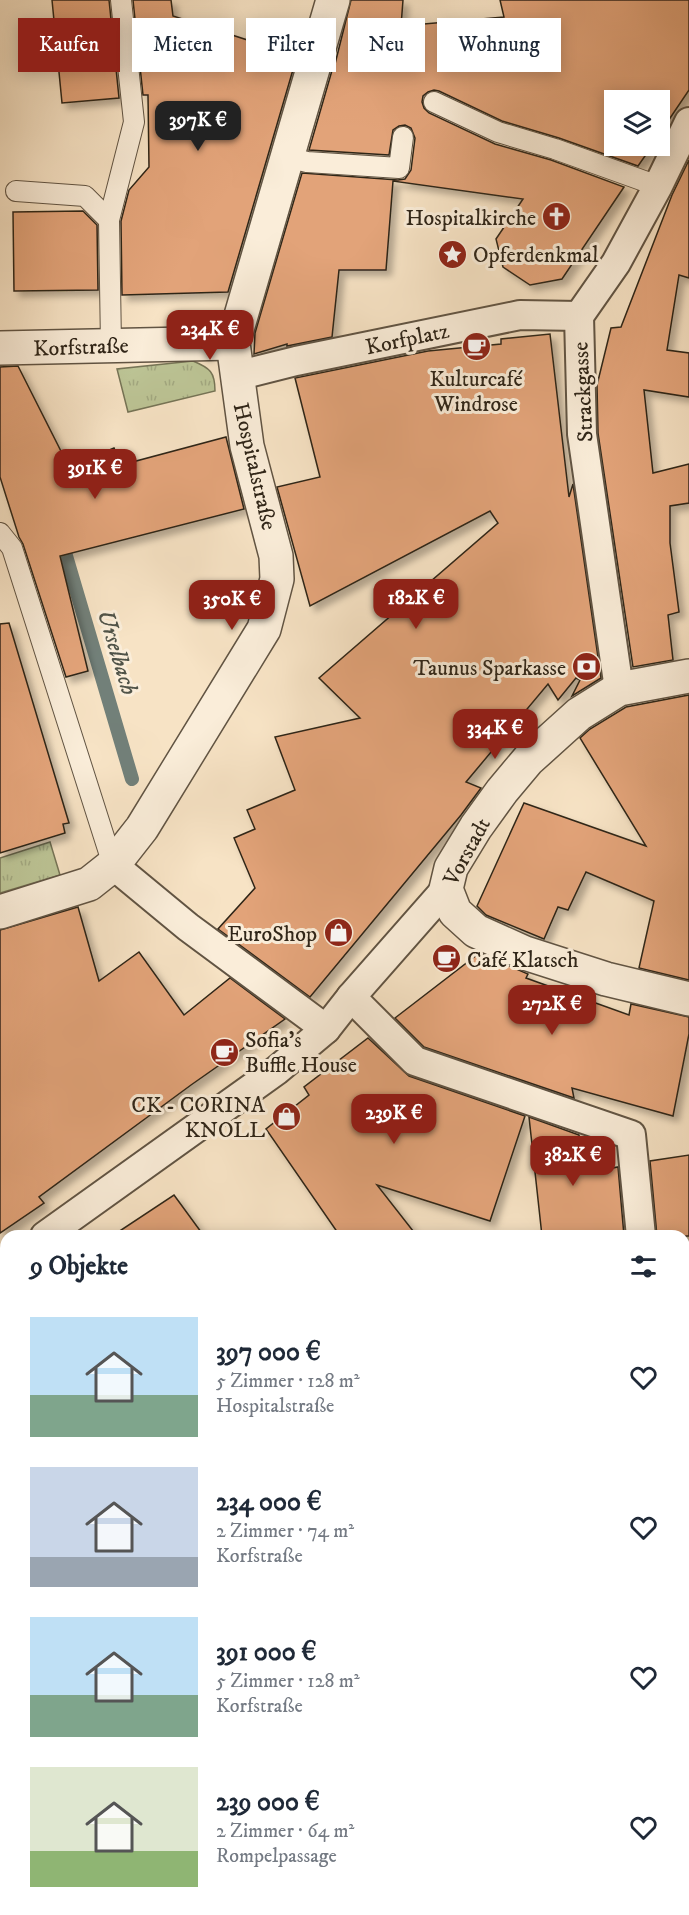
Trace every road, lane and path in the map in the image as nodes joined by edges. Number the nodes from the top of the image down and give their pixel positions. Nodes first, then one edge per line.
1 (121, 0) edge
2 (333, 0) edge
3 (434, 102) dead end
4 (689, 122) edge
5 (403, 137) dead end
6 (287, 157) junction
7 (658, 186) junction
8 (16, 191) dead end
9 (109, 220) junction
10 (579, 316) junction
11 (234, 343) junction
12 (111, 345) junction
13 (0, 348) edge
14 (236, 376) junction
15 (0, 533) edge
16 (689, 676) edge
17 (619, 689) junction
18 (113, 865) junction
19 (446, 889) junction
20 (0, 912) edge
21 (351, 997) junction
22 (689, 999) edge
23 (326, 1029) junction
24 (53, 1230) edge
25 (640, 1230) edge

1 - 9 lane
2 - 6 street, Hospitalstraße
3 - 7 lane
4 - 7 street, Strackgasse
5 - 6 lane
6 - 11 street, Hospitalstraße
7 - 10 street, Strackgasse
8 - 9 lane
9 - 12 lane
10 - 14 street, Korfplatz
10 - 17 street, Strackgasse
11 - 12 street, Korfstraße
11 - 14 street, Hospitalstraße
12 - 13 street, Korfstraße
14 - 18 street, Hospitalstraße
15 - 18 lane
16 - 17 street
17 - 19 street, Vorstadt
18 - 20 street, Hospitalstraße
18 - 23 street
19 - 21 street, Vorstadt
19 - 22 street
21 - 23 street, Vorstadt
21 - 25 street
23 - 24 street, Vorstadt

